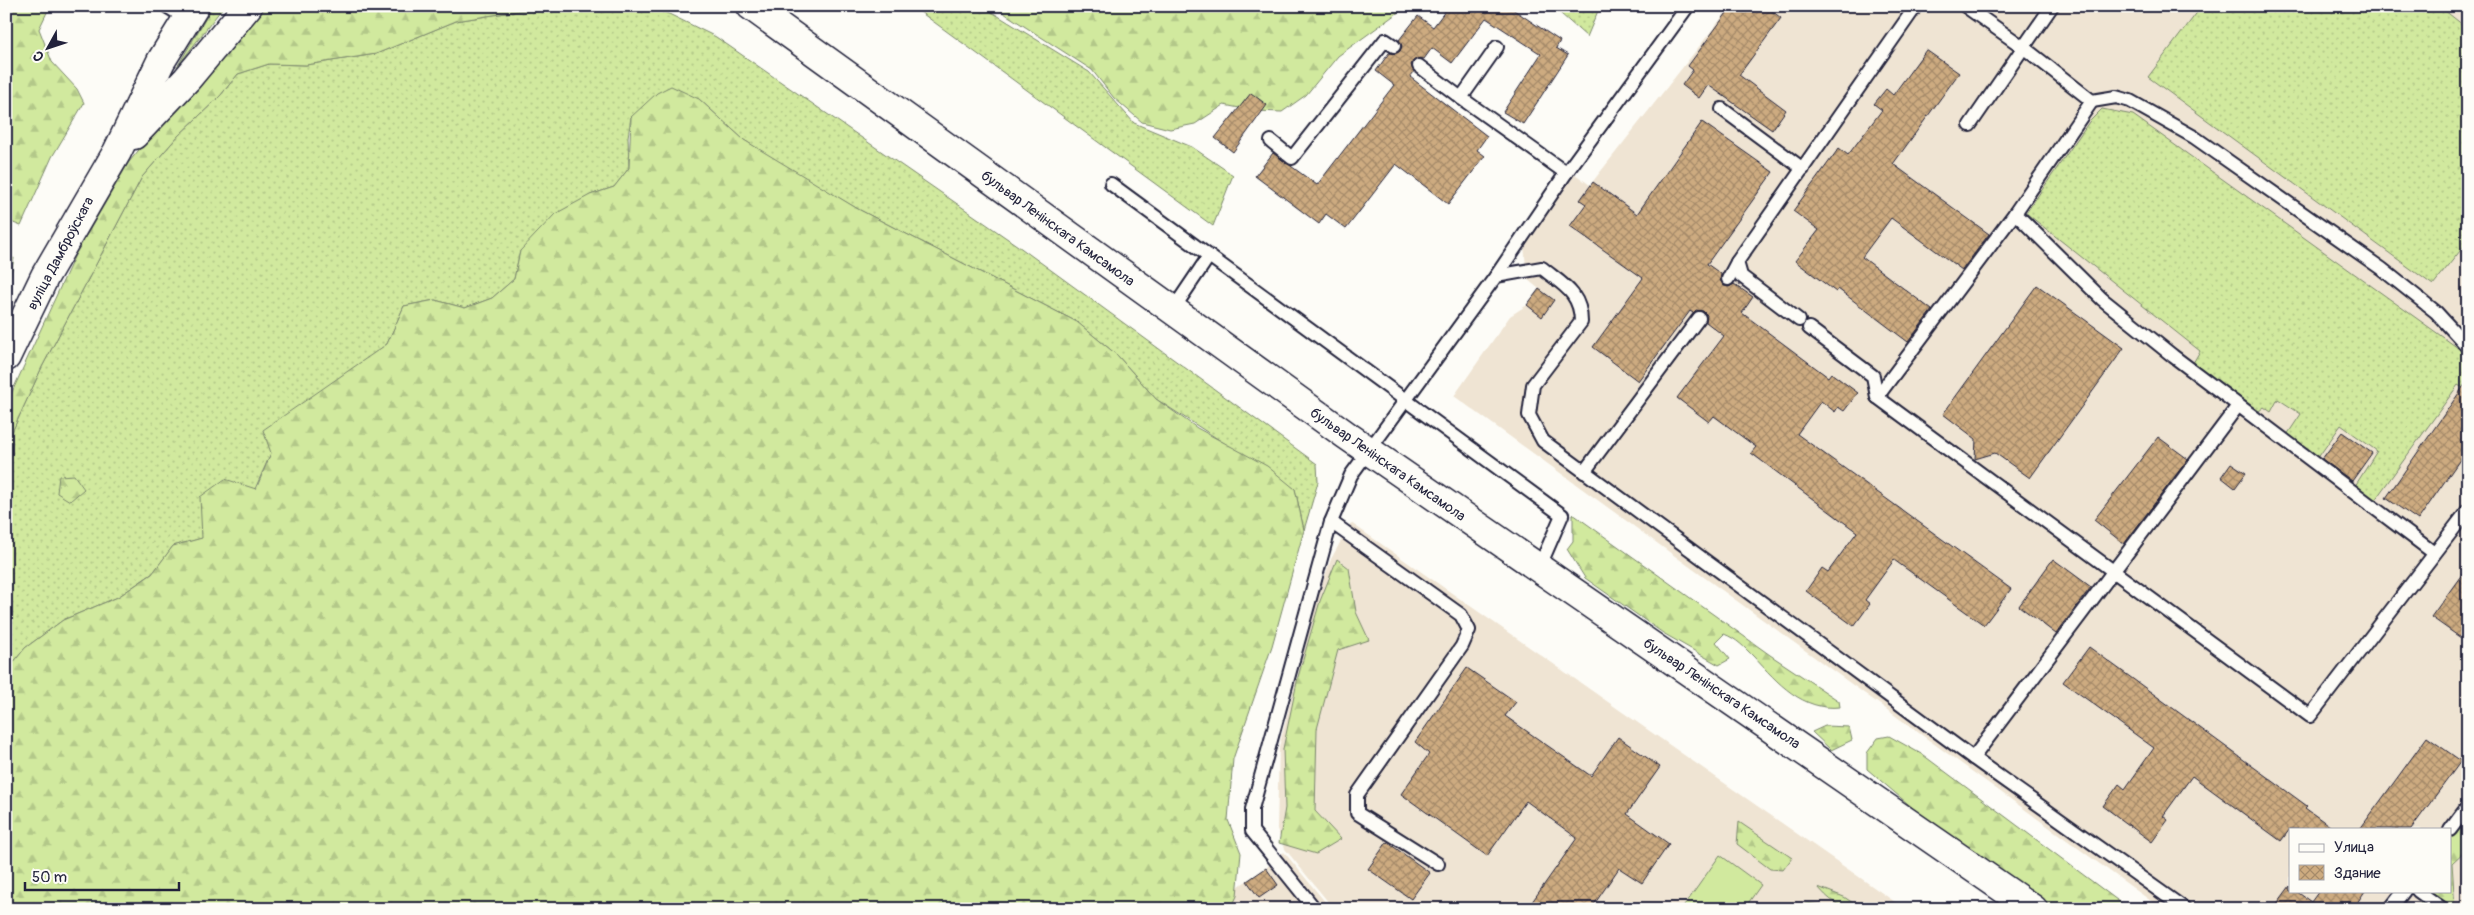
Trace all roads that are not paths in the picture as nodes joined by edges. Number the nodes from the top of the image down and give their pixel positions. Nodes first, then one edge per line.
1 (248, 6) edge
2 (751, 6) edge
3 (1688, 6) edge
4 (1916, 6) edge
5 (1965, 6) edge
6 (2052, 6) edge
7 (183, 11) edge
8 (1394, 46) dead end
9 (1497, 47) dead end
10 (2023, 47) junction
11 (162, 61) junction
12 (1419, 66) dead end
13 (190, 76) junction
14 (1461, 98) junction
15 (2092, 101) junction
16 (1722, 109) dead end
17 (1970, 125) dead end
18 (1271, 142) dead end
19 (117, 152) junction
20 (1803, 169) junction
21 (1566, 173) junction
22 (1111, 184) dead end
23 (2016, 214) junction
24 (1209, 256) junction
25 (1738, 262) junction
26 (1496, 276) junction
27 (1728, 279) dead end
28 (1172, 311) junction
29 (1699, 318) dead end
30 (2468, 347) edge
31 (6, 357) edge
32 (1877, 397) junction
33 (1407, 401) junction
34 (2237, 407) junction
35 (1368, 451) junction
36 (1584, 472) junction
37 (2468, 510) edge
38 (1331, 522) junction
39 (2434, 553) junction
40 (1539, 568) junction
41 (2114, 573) junction
42 (1973, 758) junction
43 (2468, 806) edge
44 (2452, 828) edge
45 (1438, 864) dead end
46 (2403, 892) edge
47 (2419, 892) edge
48 (1315, 909) edge
49 (2033, 909) edge
50 (2186, 909) edge
51 (2390, 909) edge
52 (2443, 909) edge

1 - 13 street, вуліца Дамброўскага
2 - 28 street, бульвар Ленінскага Камсамола
3 - 21 lane
4 - 20 lane
5 - 10 lane
6 - 10 lane
7 - 11 street, вуліца Дамброўскага
8 - 18 lane
9 - 14 lane
10 - 15 lane
10 - 17 lane
11 - 13 street
11 - 19 street, вуліца Дамброўскага
12 - 14 lane
13 - 19 street, вуліца Дамброўскага
14 - 21 lane
15 - 23 lane
15 - 30 lane
16 - 20 lane
19 - 31 street, вуліца Дамброўскага
20 - 25 lane
21 - 26 lane
22 - 24 lane
23 - 32 lane
23 - 34 lane
24 - 28 lane
24 - 33 lane
25 - 27 lane
25 - 32 lane
26 - 33 lane
26 - 36 lane
28 - 35 street, бульвар Ленінскага Камсамола
29 - 36 lane
32 - 41 lane
33 - 35 lane
33 - 40 lane
34 - 39 lane
34 - 41 lane
35 - 38 lane
35 - 40 street, бульвар Ленінскага Камсамола
36 - 42 lane
37 - 39 lane
38 - 45 lane
38 - 48 lane
39 - 41 lane
40 - 49 street, бульвар Ленінскага Камсамола
41 - 42 lane
42 - 50 lane
43 - 44 lane
46 - 51 lane
47 - 52 lane

